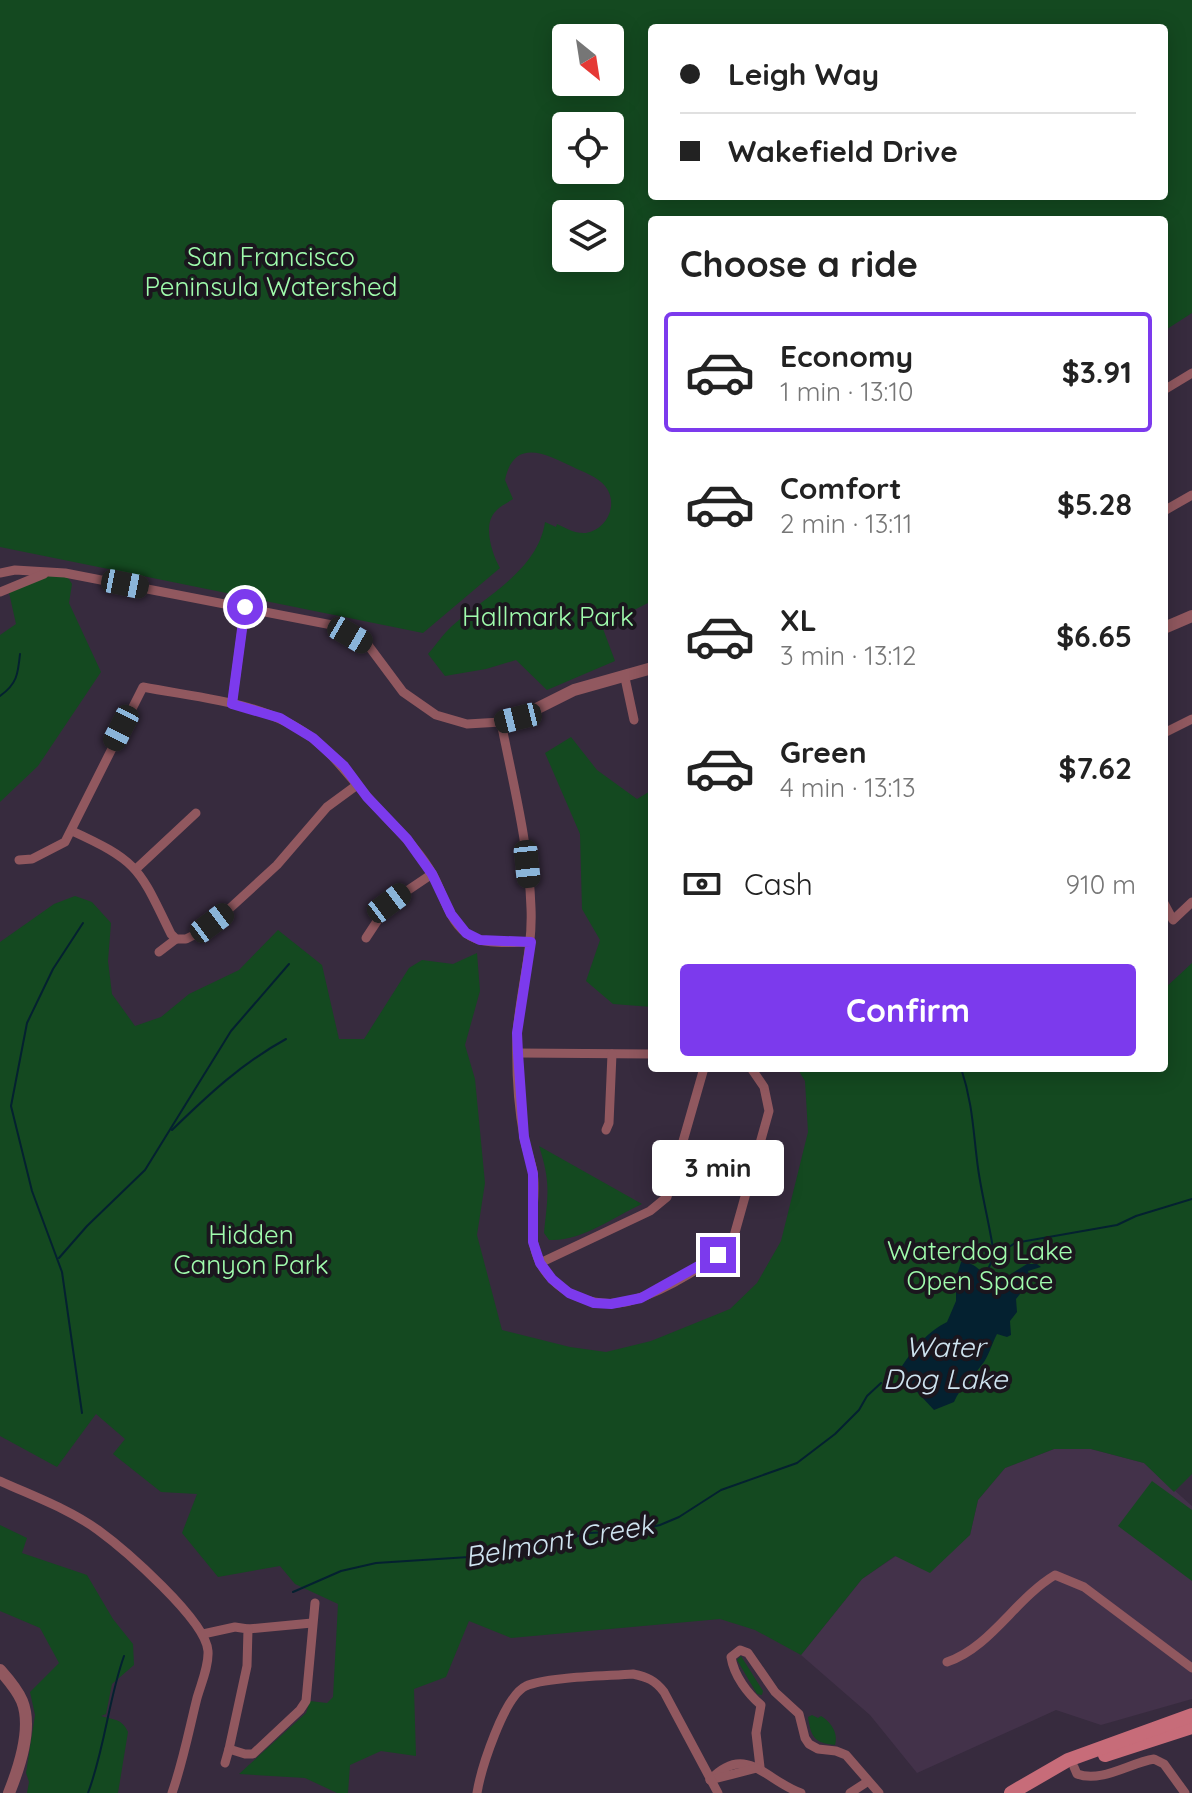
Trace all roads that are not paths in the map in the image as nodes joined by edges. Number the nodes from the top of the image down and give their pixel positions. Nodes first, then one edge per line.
1 (1192, 373) edge
2 (1168, 388) edge
3 (1192, 495) edge
4 (1168, 509) edge
5 (47, 572) junction
6 (0, 573) edge
7 (0, 592) edge
8 (245, 607) junction
9 (1192, 616) edge
10 (1168, 626) edge
11 (648, 669) edge
12 (625, 678) junction
13 (232, 704) junction
14 (1192, 719) edge
15 (634, 720) dead end
16 (501, 722) junction
17 (1168, 731) edge
18 (357, 785) junction
19 (196, 813) dead end
20 (72, 831) junction
21 (19, 860) dead end
22 (136, 869) junction
23 (432, 874) junction
24 (1192, 902) edge
25 (1168, 911) edge
26 (366, 938) dead end
27 (176, 939) junction
28 (531, 942) junction
29 (159, 952) dead end
30 (518, 1053) junction
31 (612, 1054) junction
32 (648, 1054) edge
33 (703, 1072) edge
34 (753, 1072) edge
35 (606, 1130) dead end
36 (540, 1263) junction
37 (0, 1481) edge
38 (315, 1603) dead end
39 (312, 1623) junction
40 (248, 1629) junction
41 (203, 1634) junction
42 (947, 1662) dead end
43 (1192, 1668) edge
44 (0, 1670) edge
45 (5, 1684) edge
46 (775, 1692) junction
47 (760, 1704) junction
48 (1192, 1715) edge
49 (1192, 1727) edge
50 (229, 1749) junction
51 (225, 1763) dead end
52 (760, 1767) junction
53 (1074, 1767) junction
54 (710, 1780) junction
55 (867, 1782) junction
56 (9, 1793) edge
57 (172, 1793) edge
58 (477, 1793) edge
59 (718, 1793) edge
60 (801, 1793) edge
61 (850, 1793) edge
62 (879, 1793) edge
63 (1011, 1793) edge
64 (1027, 1793) edge
65 (1185, 1793) edge

1 - 2 street
3 - 4 street
5 - 6 street
5 - 7 street
5 - 8 street
8 - 13 street
8 - 16 street
9 - 10 street
11 - 12 street
12 - 15 street
12 - 16 street
13 - 18 street
13 - 20 street
14 - 17 street
16 - 28 street
18 - 23 street
18 - 27 street
19 - 22 street
20 - 21 street
20 - 22 street
22 - 27 street
23 - 26 street
23 - 28 street
24 - 25 street
27 - 29 street
28 - 30 street
30 - 31 street
30 - 36 street
31 - 32 street
31 - 35 street
33 - 36 street
34 - 36 street
37 - 41 street
38 - 39 street
39 - 40 street
39 - 50 street
40 - 41 street
40 - 50 street
41 - 57 street
42 - 43 street
44 - 45 street
45 - 56 street
46 - 47 street
46 - 47 street
46 - 55 street
47 - 52 street
48 - 63 main road
49 - 53 main road
50 - 51 street
52 - 54 street
52 - 60 street
53 - 64 main road
53 - 65 street
54 - 58 street
54 - 59 street
55 - 61 street
55 - 62 street

